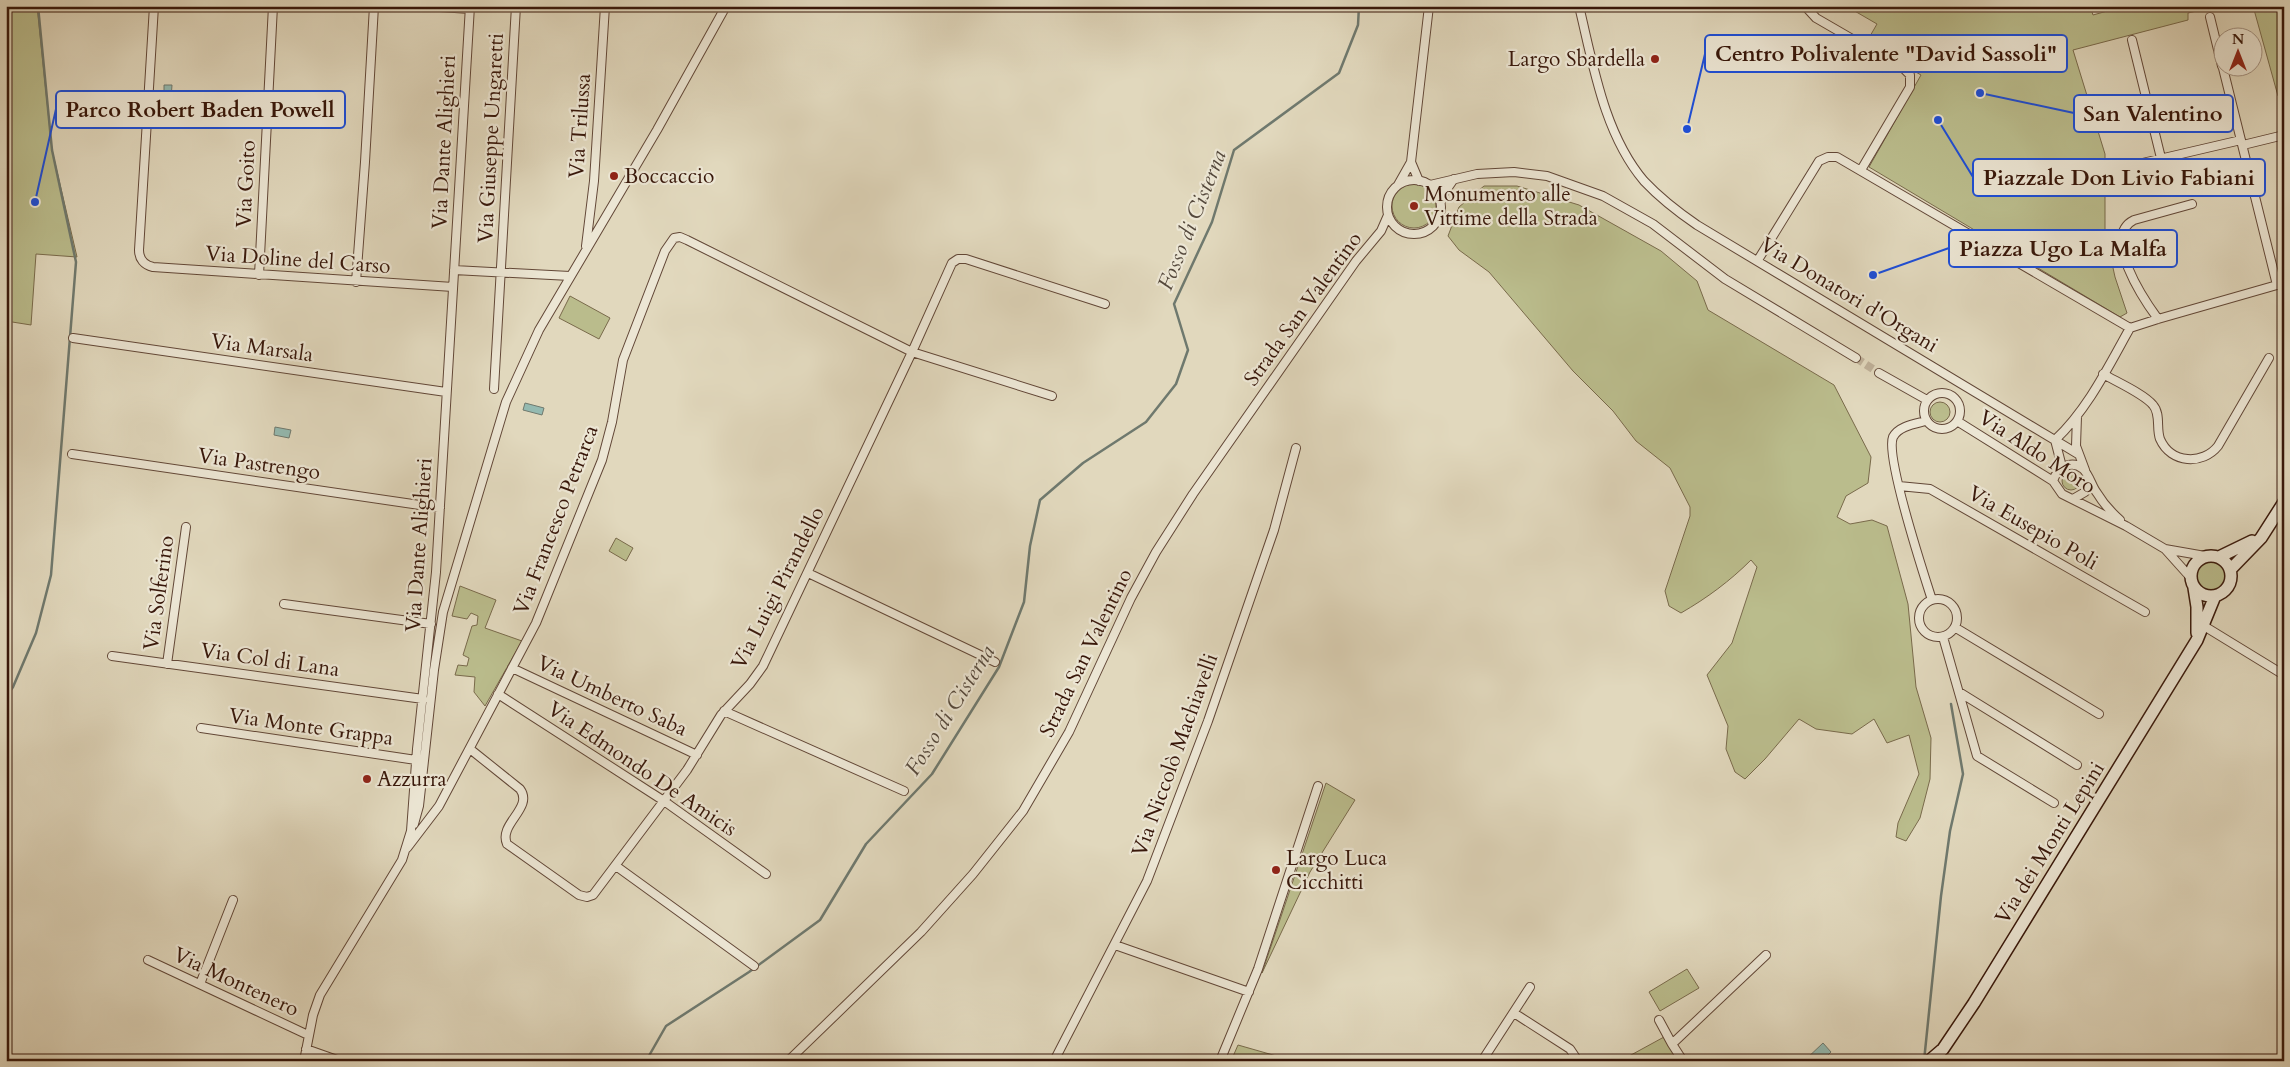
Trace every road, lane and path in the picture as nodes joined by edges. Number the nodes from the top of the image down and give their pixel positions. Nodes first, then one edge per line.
1 (154, 6) edge
2 (273, 6) edge
3 (374, 6) edge
4 (424, 6) edge
5 (516, 6) edge
6 (606, 6) edge
7 (726, 6) edge
8 (1429, 6) edge
9 (1579, 6) edge
10 (1805, 6) edge
11 (470, 8) edge
12 (2210, 17) dead end
13 (2213, 28) edge
14 (2132, 40) dead end
15 (2226, 78) edge
16 (2284, 135) edge
17 (2242, 142) junction
18 (2161, 158) junction
19 (1411, 162) junction
20 (2121, 168) dead end
21 (1861, 170) junction
22 (1454, 179) junction
23 (1418, 181) junction
24 (1398, 185) junction
25 (1430, 185) junction
26 (1440, 199) junction
27 (2192, 204) dead end
28 (1388, 215) junction
29 (1398, 229) junction
30 (1381, 231) junction
31 (586, 248) junction
32 (1758, 260) junction
33 (454, 270) junction
34 (501, 272) junction
35 (259, 275) junction
36 (570, 276) junction
37 (356, 282) junction
38 (2280, 284) edge
39 (453, 287) junction
40 (1105, 304) dead end
41 (2158, 319) junction
42 (2130, 328) junction
43 (73, 338) dead end
44 (912, 352) junction
45 (1856, 358) tunnel mouth
46 (2269, 358) dead end
47 (1879, 373) tunnel mouth
48 (2104, 374) junction
49 (494, 389) dead end
50 (446, 392) junction
51 (1052, 396) dead end
52 (1927, 400) junction
53 (2077, 414) junction
54 (1926, 421) junction
55 (1957, 421) junction
56 (2056, 440) junction
57 (1296, 448) dead end
58 (72, 454) dead end
59 (2078, 454) junction
60 (2062, 467) junction
61 (2085, 470) junction
62 (2053, 481) junction
63 (2089, 481) junction
64 (1899, 486) junction
65 (2073, 499) junction
66 (2284, 502) edge
67 (440, 508) junction
68 (2126, 526) junction
69 (186, 527) dead end
70 (2264, 534) junction
71 (2165, 549) junction
72 (2205, 556) junction
73 (2219, 557) junction
74 (2230, 570) junction
75 (808, 573) junction
76 (2192, 583) junction
77 (2215, 596) junction
78 (1932, 600) junction
79 (284, 604) dead end
80 (2145, 612) dead end
81 (431, 624) junction
82 (2204, 626) junction
83 (1956, 628) junction
84 (1943, 637) junction
85 (2197, 640) junction
86 (112, 656) dead end
87 (995, 662) dead end
88 (167, 664) junction
89 (512, 668) junction
90 (2284, 675) edge
91 (1959, 692) junction
92 (498, 694) junction
93 (423, 698) junction
94 (724, 711) junction
95 (2099, 714) dead end
96 (201, 728) dead end
97 (470, 749) junction
98 (697, 755) junction
99 (416, 760) junction
100 (2077, 765) dead end
101 (1318, 786) dead end
102 (904, 791) dead end
103 (664, 801) junction
104 (2054, 803) dead end
105 (411, 831) junction
106 (407, 848) junction
107 (616, 866) junction
108 (766, 874) dead end
109 (234, 900) dead end
110 (1115, 945) junction
111 (1766, 955) dead end
112 (148, 960) dead end
113 (754, 966) dead end
114 (200, 984) junction
115 (1530, 987) dead end
116 (1249, 992) junction
117 (1514, 1013) junction
118 (1659, 1020) dead end
119 (308, 1035) junction
120 (1672, 1044) junction
121 (306, 1049) junction
122 (304, 1061) edge
123 (340, 1061) edge
124 (788, 1061) edge
125 (1054, 1061) edge
126 (1220, 1061) edge
127 (1482, 1061) edge
128 (1578, 1061) edge
129 (1683, 1061) edge
130 (1929, 1061) edge

1 - 35 street, Via Doline del Carso
2 - 35 street, Via Goito
3 - 37 street
4 - 11 street
5 - 34 street, Via Giuseppe Ungaretti
6 - 31 street, Via Trilussa
7 - 31 street
8 - 19 street
9 - 32 street, Via Donatori d'Organi
10 - 21 street
11 - 33 street, Via Dante Alighieri
12 - 13 street
14 - 18 street
15 - 17 street
16 - 17 street
17 - 18 street
17 - 38 street
18 - 20 street
19 - 23 street
19 - 24 street
21 - 32 street
21 - 42 street
22 - 25 street
22 - 26 street
22 - 45 street
23 - 24 street
23 - 25 street
24 - 28 street
25 - 26 street
26 - 29 street
27 - 41 street
28 - 29 street
28 - 30 street, Strada San Valentino
29 - 30 street
30 - 124 street, Strada San Valentino
31 - 36 street
32 - 56 street, Via Donatori d'Organi
33 - 34 street
33 - 39 street, Via Dante Alighieri
34 - 36 street
34 - 49 street, Via Giuseppe Ungaretti
35 - 37 street, Via Doline del Carso
36 - 105 street
37 - 39 street, Via Doline del Carso
38 - 41 street
39 - 50 street, Via Dante Alighieri
40 - 44 street, Via Luigi Pirandello
41 - 42 street
42 - 48 street
43 - 50 street, Via Marsala
44 - 51 street
44 - 75 street, Via Luigi Pirandello
44 - 89 street, Via Francesco Petrarca
46 - 48 street
47 - 52 street
48 - 53 street
50 - 67 street, Via Dante Alighieri
52 - 54 street
52 - 55 street
53 - 56 street
53 - 59 street
54 - 55 street
54 - 64 street
55 - 62 street, Via Aldo Moro
56 - 59 street, Via Donatori d'Organi
56 - 60 street
57 - 110 street, Via Niccolò Machiavelli
58 - 67 street, Via Pastrengo
59 - 61 street
60 - 61 street
60 - 62 street
61 - 63 street
62 - 65 street, Via Aldo Moro
63 - 65 street
63 - 68 street, Via Aldo Moro
64 - 78 street
64 - 80 street, Via Eusepio Poli
65 - 68 street, Via Aldo Moro
66 - 70 street, Via dei Monti Lepini
67 - 81 street, Via Dante Alighieri
68 - 71 street, Via Aldo Moro
69 - 88 street, Via Solferino
70 - 73 street
70 - 74 street, Via dei Monti Lepini
71 - 72 street, Via Aldo Moro
71 - 76 street, Via Aldo Moro
72 - 73 street
72 - 76 street
73 - 74 street
74 - 77 street, Via dei Monti Lepini
75 - 87 street
75 - 94 street, Via Luigi Pirandello
76 - 77 street
76 - 85 street
77 - 82 street, Via dei Monti Lepini
78 - 83 street
78 - 84 street
79 - 81 street
81 - 93 street, Via Dante Alighieri
82 - 85 street, Via dei Monti Lepini
82 - 90 street
83 - 84 street
83 - 95 street
84 - 91 street
85 - 130 street, Via dei Monti Lepini
86 - 88 street, Via Col di Lana
88 - 93 street, Via Col di Lana
89 - 92 street, Via Francesco Petrarca
89 - 98 street, Via Umberto Saba
91 - 100 street
91 - 104 street
92 - 97 street, Via Francesco Petrarca
92 - 103 street, Via Edmondo De Amicis
93 - 99 street, Via Dante Alighieri
94 - 98 street, Via Luigi Pirandello
94 - 102 street
96 - 99 street, Via Monte Grappa
97 - 106 street, Via Francesco Petrarca
97 - 107 street, Via Luigi Pirandello
98 - 103 street, Via Luigi Pirandello
99 - 105 street, Via Dante Alighieri
101 - 116 street
103 - 107 street, Via Luigi Pirandello
103 - 108 street, Via Edmondo De Amicis
105 - 106 street, Via Dante Alighieri
106 - 119 street, Via Dante Alighieri
107 - 113 street
109 - 114 street
110 - 116 street
110 - 125 street, Via Niccolò Machiavelli
111 - 120 street
112 - 114 street, Via Montenero
114 - 119 street, Via Montenero
115 - 117 street
116 - 126 street
117 - 127 street
117 - 128 street
118 - 120 street
119 - 121 street, Via Dante Alighieri
120 - 129 street
121 - 122 street, Via Dante Alighieri
121 - 123 street

